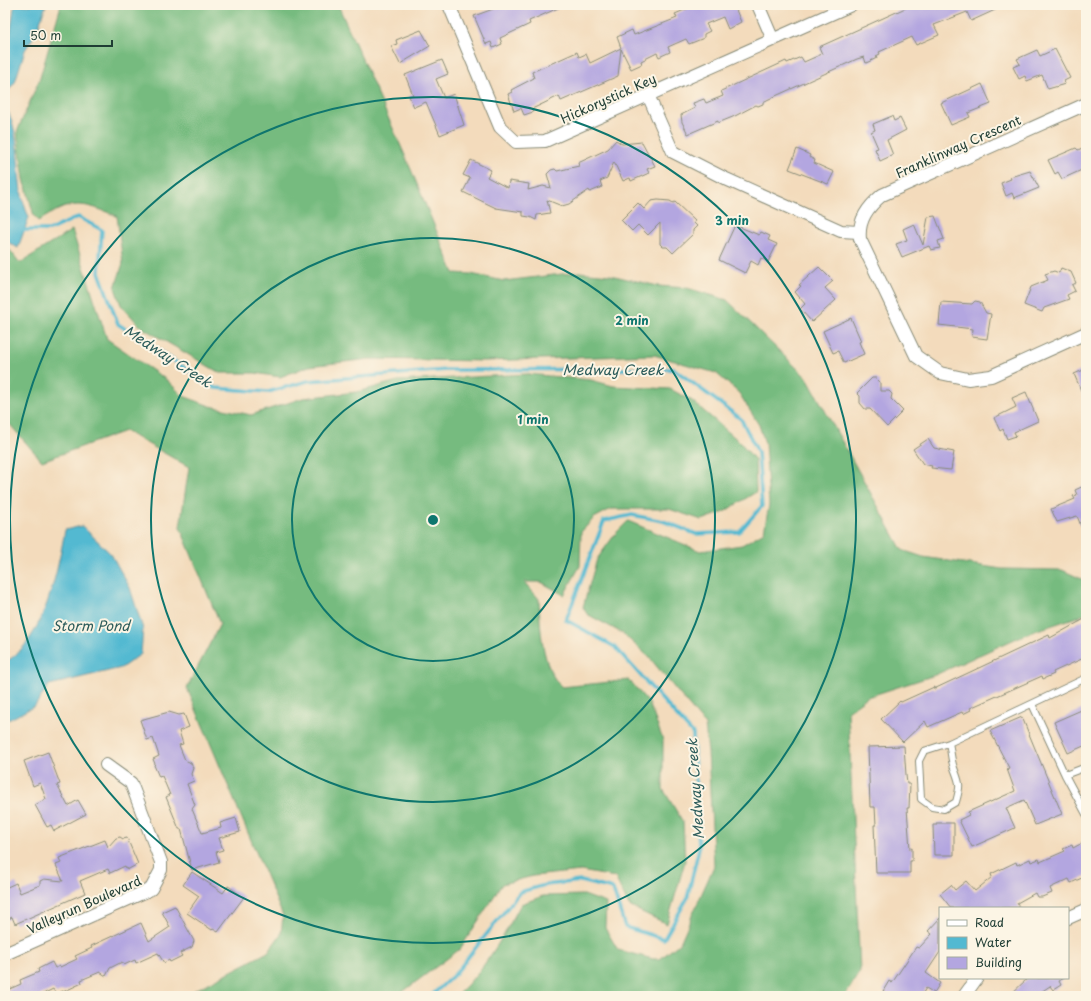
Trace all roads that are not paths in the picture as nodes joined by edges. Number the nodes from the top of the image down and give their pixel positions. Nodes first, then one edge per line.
1 (449, 5) edge
2 (758, 5) edge
3 (851, 5) edge
4 (773, 40) junction
5 (648, 95) junction
6 (1086, 104) edge
7 (859, 232) junction
8 (1086, 333) edge
9 (1086, 678) edge
10 (1032, 704) junction
11 (949, 743) junction
12 (106, 765) dead end
13 (1086, 766) edge
14 (1065, 775) junction
15 (1085, 811) edge
16 (1086, 910) edge
17 (1069, 918) edge
18 (5, 954) edge
19 (976, 979) edge
20 (964, 996) edge

1 - 5 street, Hickorystick Key
2 - 4 street
3 - 4 street, Hickorystick Key
4 - 5 street, Hickorystick Key
5 - 7 street
6 - 7 street, Franklinway Crescent
7 - 8 street
9 - 10 lane
10 - 11 lane
10 - 14 lane
11 - 11 lane
12 - 18 street, Valleyrun Boulevard
13 - 14 lane
14 - 15 lane
16 - 17 street
19 - 20 street

